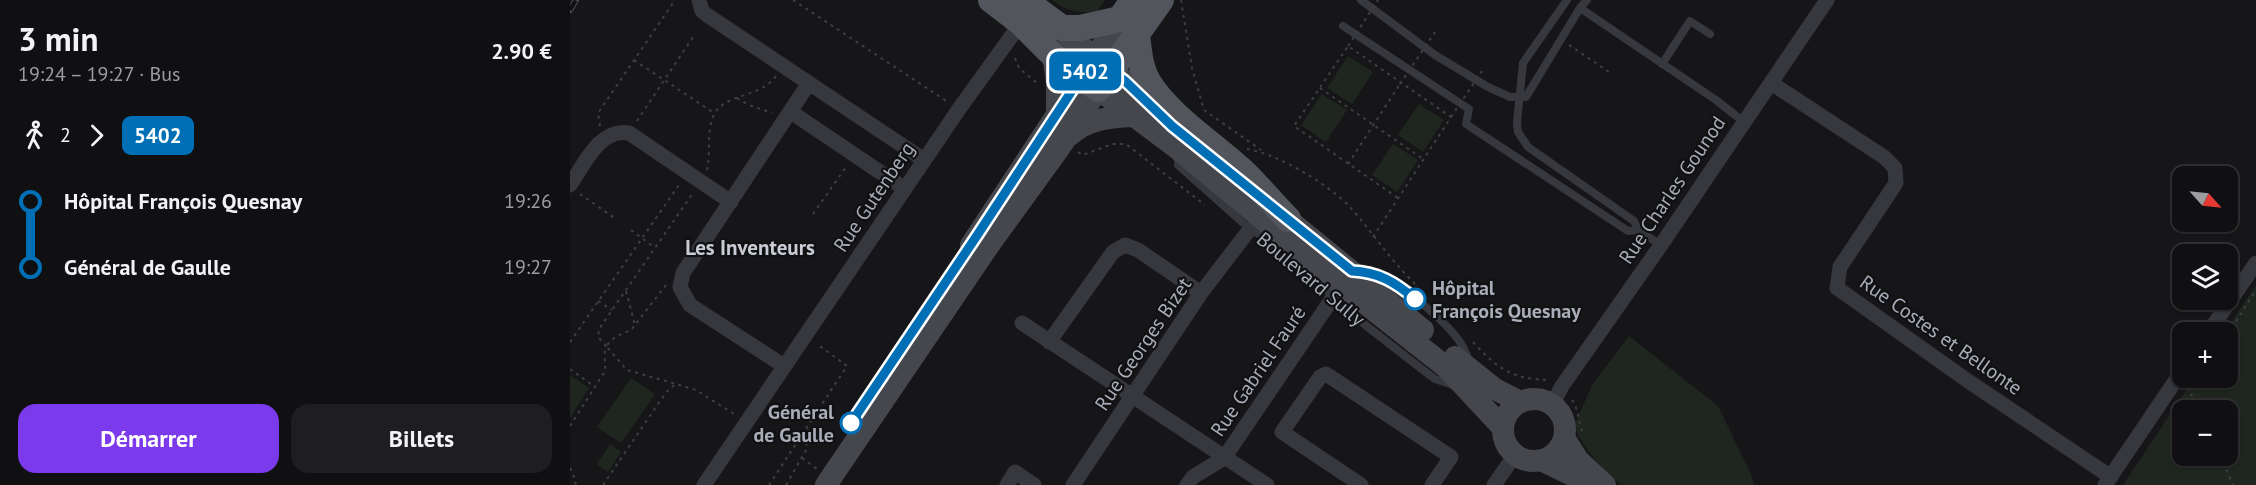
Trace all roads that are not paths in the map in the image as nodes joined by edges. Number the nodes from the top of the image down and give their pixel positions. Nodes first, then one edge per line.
1 (699, 0) edge
2 (991, 0) edge
3 (1161, 0) edge
4 (1361, 0) edge
5 (1566, 0) edge
6 (1587, 0) edge
7 (1827, 0) edge
8 (1580, 8) junction
9 (1022, 11) edge
10 (1130, 18) edge
11 (1343, 27) dead end
12 (1062, 28) junction
13 (1710, 34) dead end
14 (1053, 55) junction
15 (1662, 64) junction
16 (1097, 73) junction
17 (809, 83) junction
18 (1771, 83) junction
19 (1057, 113) junction
20 (1133, 116) junction
21 (787, 117) junction
22 (1744, 122) junction
23 (1063, 142) junction
24 (1178, 149) junction
25 (924, 160) junction
26 (905, 189) junction
27 (574, 190) edge
28 (731, 202) junction
29 (1288, 219) junction
30 (1250, 229) junction
31 (1638, 230) junction
32 (1661, 245) junction
33 (2256, 263) edge
34 (1342, 285) junction
35 (1201, 293) junction
36 (1360, 320) junction
37 (2216, 322) edge
38 (1022, 323) dead end
39 (1050, 342) junction
40 (784, 366) junction
41 (1468, 378) junction
42 (2172, 386) edge
43 (1557, 396) junction
44 (1132, 397) junction
45 (1520, 402) junction
46 (1503, 428) junction
47 (1574, 436) junction
48 (1515, 455) junction
49 (1224, 458) junction
50 (1541, 460) junction
51 (814, 474) edge
52 (2108, 481) edge
53 (704, 485) edge
54 (1007, 485) edge
55 (1034, 485) edge
56 (1073, 485) edge
57 (1188, 485) edge
58 (1267, 485) edge
59 (1361, 485) edge
60 (1432, 485) edge
61 (1494, 485) edge
62 (1593, 485) edge
63 (1605, 485) edge

1 - 17 street
2 - 9 main road, Boulevard Sully
3 - 10 main road
4 - 8 lane
5 - 31 lane, bridge
6 - 8 lane
7 - 18 street, Rue Charles Gounod
8 - 15 lane
9 - 12 main road, Boulevard Sully
9 - 14 main road, Boulevard Sully
9 - 25 street, Rue Gutenberg
10 - 12 main road
10 - 16 main road
10 - 29 main road
11 - 31 lane
12 - 16 street, Boulevard Sully
13 - 15 lane
14 - 16 main road, Boulevard Sully
14 - 19 street
15 - 22 lane
16 - 19 street
16 - 20 street, Boulevard Sully
16 - 23 street
16 - 29 street, Boulevard Sully
17 - 21 street
17 - 25 street
18 - 22 street, Rue Charles Gounod
18 - 52 street, Rue Costes et Bellonte
19 - 51 street
20 - 23 street
20 - 24 street, Boulevard Sully
21 - 26 street
21 - 28 street
22 - 32 street, Rue Charles Gounod
23 - 51 street
24 - 30 lane, Boulevard Sully
24 - 34 street, Boulevard Sully
25 - 26 street, Rue Gutenberg
26 - 40 street, Rue Gutenberg
27 - 28 street
28 - 40 street
29 - 34 street, Boulevard Sully
30 - 34 lane, Boulevard Sully
30 - 35 street, Rue Georges Bizet
31 - 32 lane
32 - 43 street, Rue Charles Gounod
33 - 37 street
34 - 36 lane
34 - 36 lane, Boulevard Sully
34 - 41 street, Boulevard Sully
34 - 49 street, Rue Gabriel Fauré
35 - 39 street
35 - 44 street, Rue Georges Bizet
36 - 41 lane, Boulevard Sully
38 - 39 street
39 - 44 street
40 - 53 street, Rue Gutenberg
41 - 45 street, Boulevard Sully
41 - 46 street, Boulevard Sully
42 - 52 street
43 - 45 street
43 - 47 street
44 - 49 street
44 - 56 street, Rue Georges Bizet
45 - 46 street
46 - 48 street
47 - 50 street
47 - 63 street
48 - 50 street
48 - 61 street
49 - 57 street, Rue Gabriel Fauré
49 - 58 street
50 - 62 street
54 - 55 street
59 - 60 street

